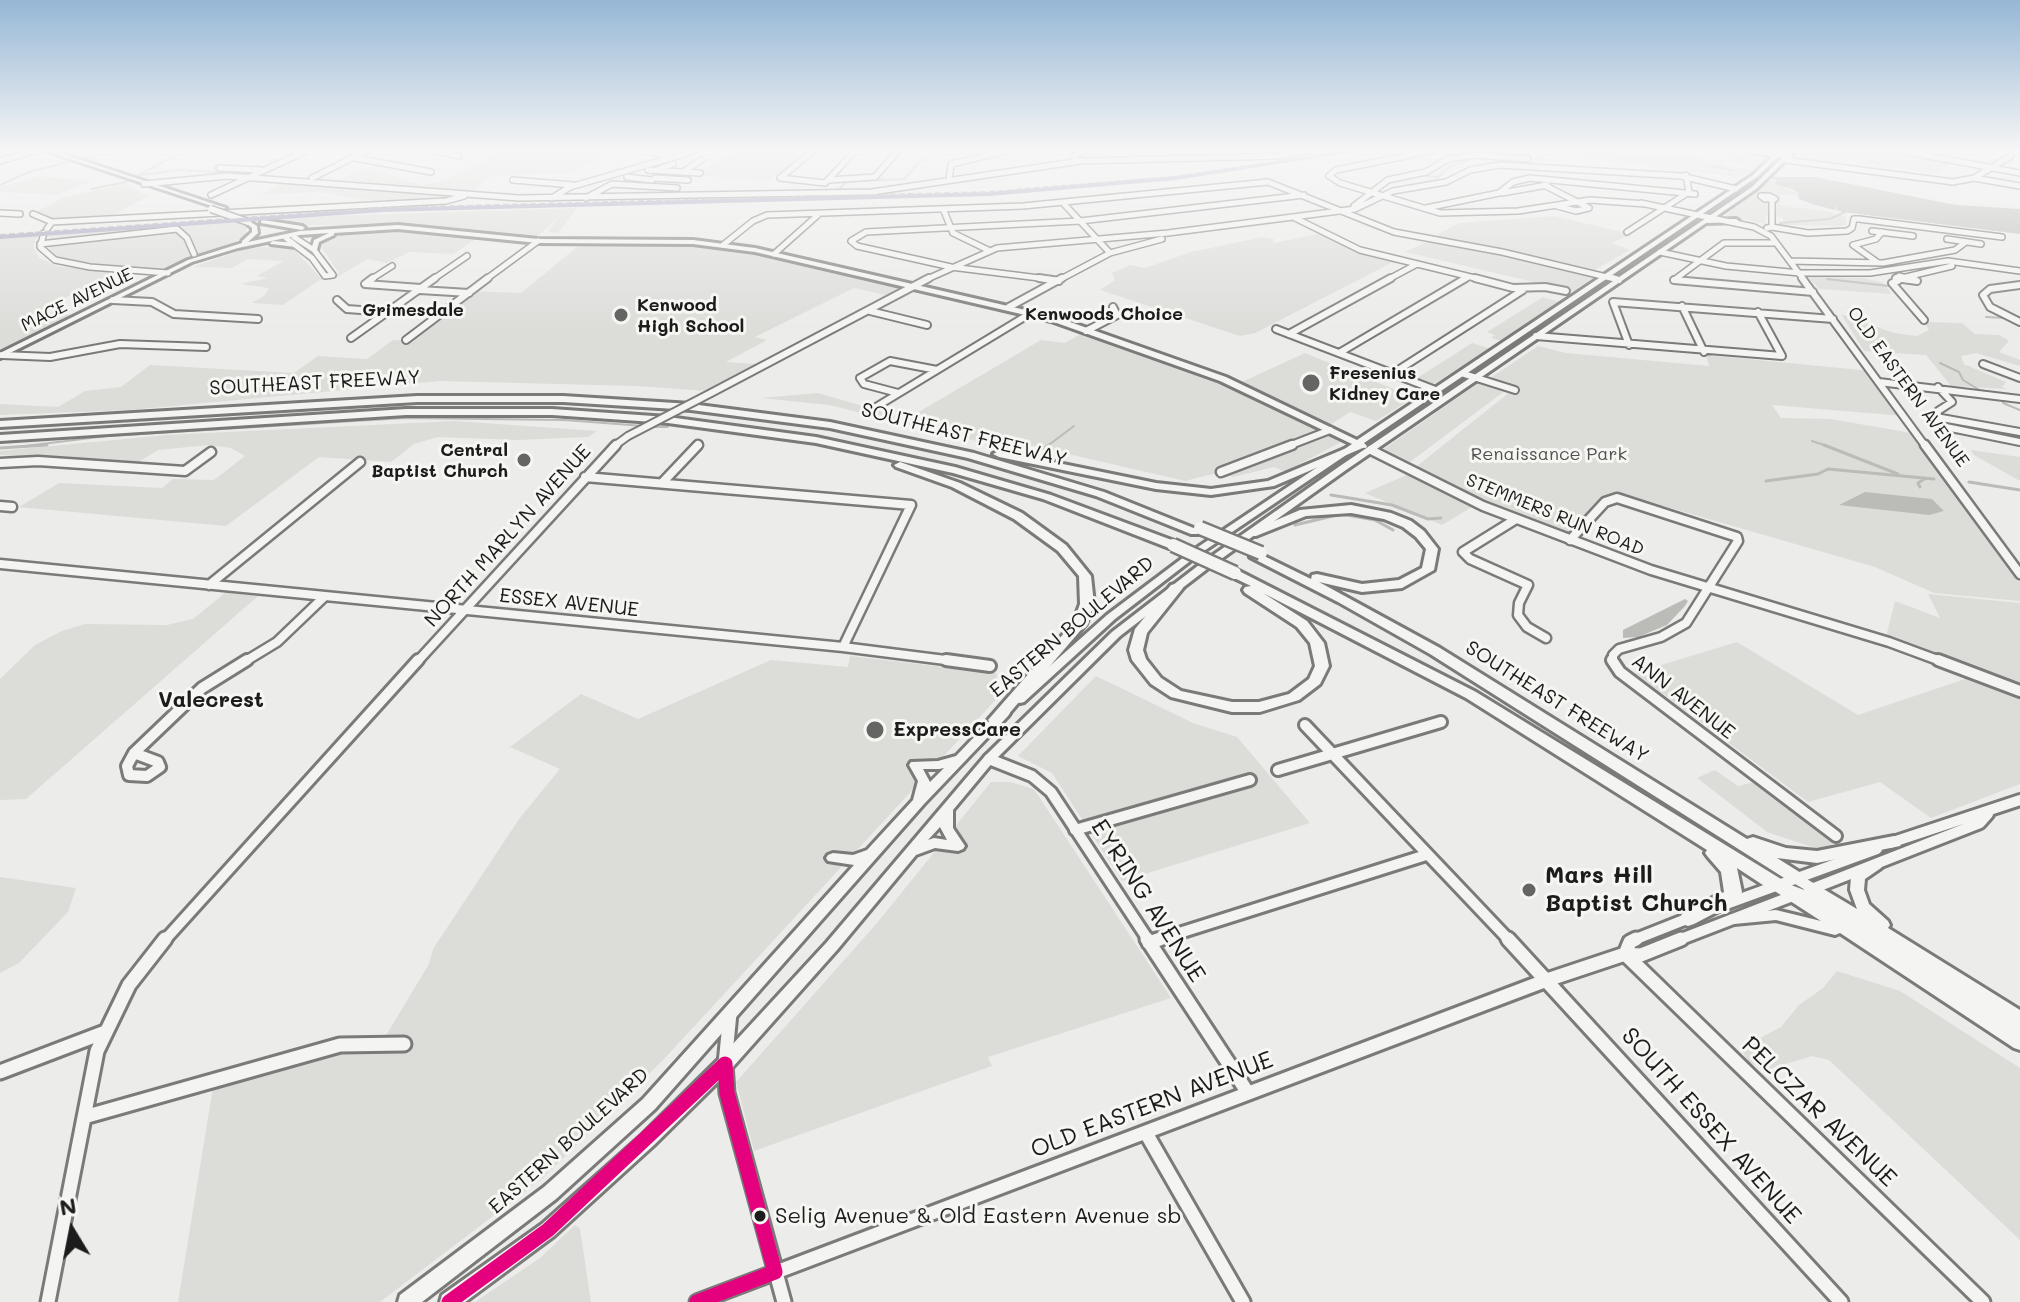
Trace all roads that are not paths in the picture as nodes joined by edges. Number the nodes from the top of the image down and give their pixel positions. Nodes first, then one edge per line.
1 (944, 211) edge
2 (219, 212) edge
3 (233, 212) edge
4 (248, 212) edge
5 (912, 212) edge
6 (1071, 212) edge
7 (1161, 212) edge
8 (1329, 212) edge
9 (1345, 212) edge
10 (1456, 212) edge
11 (1484, 212) edge
12 (1660, 212) edge
13 (1701, 212) joint
14 (1718, 212) edge
15 (1772, 212) edge
16 (0, 213) edge
17 (20, 214) dead end
18 (33, 214) dead end
19 (819, 214) junction
20 (1713, 215) junction
21 (1293, 217) junction
22 (1080, 221) junction
23 (1736, 221) junction
24 (52, 222) junction
25 (249, 222) junction
26 (261, 222) junction
27 (1702, 223) junction
28 (1772, 227) junction
29 (350, 229) junction
30 (950, 229) junction
31 (1759, 229) junction
32 (1872, 231) dead end
33 (1627, 232) dead end
34 (1882, 232) junction
35 (1913, 236) dead end
36 (1664, 237) junction
37 (2002, 237) dead end
38 (290, 238) junction
39 (1167, 238) dead end
40 (1098, 239) junction
41 (1947, 239) dead end
42 (538, 241) junction
43 (1966, 242) junction
44 (1776, 243) junction
45 (40, 244) junction
46 (1981, 244) dead end
47 (253, 245) junction
48 (723, 245) junction
49 (224, 250) junction
50 (314, 250) junction
51 (988, 250) junction
52 (1660, 252) junction
53 (1110, 253) junction
54 (194, 254) dead end
55 (774, 254) junction
56 (467, 256) dead end
57 (1698, 260) junction
58 (1790, 261) junction
59 (1417, 264) junction
60 (392, 266) dead end
61 (951, 267) junction
62 (1881, 268) junction
63 (2018, 271) edge
64 (168, 273) junction
65 (1797, 273) junction
66 (1605, 276) junction
67 (1468, 277) junction
68 (1906, 277) junction
69 (1898, 279) junction
70 (1619, 280) junction
71 (1059, 281) junction
72 (2020, 285) edge
73 (916, 286) junction
74 (420, 289) junction
75 (1523, 290) junction
76 (1566, 291) joint
77 (1813, 292) junction
78 (469, 293) junction
79 (1578, 295) junction
80 (113, 300) junction
81 (337, 300) dead end
82 (1682, 306) junction
83 (1009, 307) junction
84 (1113, 307) dead end
85 (870, 311) junction
86 (388, 312) junction
87 (1758, 312) junction
88 (1031, 313) junction
89 (258, 319) dead end
90 (1833, 319) junction
91 (1924, 320) dead end
92 (2020, 322) edge
93 (927, 325) dead end
94 (1276, 329) dead end
95 (1086, 331) junction
96 (1289, 334) junction
97 (1536, 336) junction
98 (351, 338) dead end
99 (406, 340) dead end
100 (1629, 345) junction
101 (206, 347) dead end
102 (1704, 352) junction
103 (1339, 353) junction
104 (1, 356) edge
105 (1983, 364) dead end
106 (937, 370) junction
107 (1392, 374) junction
108 (1464, 374) junction
109 (1476, 378) junction
110 (2020, 378) edge
111 (1881, 384) junction
112 (1940, 389) junction
113 (1515, 390) dead end
114 (1438, 391) junction
115 (898, 393) junction
116 (2020, 401) edge
117 (691, 407) junction
118 (876, 407) dead end
119 (668, 420) junction
120 (1936, 421) junction
121 (0, 424) edge
122 (1330, 430) junction
123 (2020, 432) edge
124 (0, 438) edge
125 (2020, 442) edge
126 (698, 445) dead end
127 (1366, 447) junction
128 (211, 452) dead end
129 (360, 462) dead end
130 (0, 463) edge
131 (1221, 472) dead end
132 (585, 477) junction
133 (662, 483) junction
134 (0, 506) edge
135 (12, 507) dead end
136 (1516, 519) junction
137 (1252, 533) junction
138 (1570, 540) junction
139 (1259, 555) junction
140 (0, 564) edge
141 (2020, 574) edge
142 (1232, 576) junction
143 (209, 585) junction
144 (1176, 588) junction
145 (1707, 589) junction
146 (324, 597) junction
147 (465, 611) junction
148 (1546, 638) dead end
149 (843, 647) junction
150 (990, 666) dead end
151 (2020, 691) edge
152 (996, 720) junction
153 (1441, 722) dead end
154 (1305, 725) dead end
155 (134, 753) dead end
156 (1334, 755) junction
157 (959, 759) junction
158 (989, 759) junction
159 (1278, 770) dead end
160 (1250, 780) dead end
161 (2020, 800) edge
162 (919, 801) junction
163 (947, 810) junction
164 (1988, 814) junction
165 (1698, 826) junction
166 (1075, 830) junction
167 (1836, 836) dead end
168 (1894, 842) junction
169 (875, 850) junction
170 (912, 853) junction
171 (1426, 855) junction
172 (833, 858) dead end
173 (1876, 865) junction
174 (1775, 884) junction
175 (1801, 889) junction
176 (1688, 919) junction
177 (1734, 919) junction
178 (1149, 943) junction
179 (1625, 954) junction
180 (1917, 954) junction
181 (1895, 964) junction
182 (1547, 980) junction
183 (730, 1012) junction
184 (2020, 1018) edge
185 (2020, 1031) edge
186 (105, 1032) junction
187 (2020, 1043) edge
188 (404, 1044) dead end
189 (725, 1064) junction
190 (0, 1072) edge
191 (1248, 1093) junction
192 (84, 1117) junction
193 (1146, 1133) junction
194 (775, 1272) junction
195 (48, 1302) edge
196 (407, 1302) edge
197 (449, 1302) edge
198 (697, 1302) edge
199 (784, 1302) edge
200 (1243, 1302) edge
201 (1841, 1302) edge
202 (1983, 1302) edge

1 - 30 street
2 - 25 main road, bridge
3 - 26 main road, bridge
4 - 24 street
5 - 19 street
6 - 22 street
7 - 22 street
8 - 21 street, NORTH MARLYN AVENUE
9 - 66 street
10 - 11 street
12 - 33 street
13 - 20 street, OLD EASTERN AVENUE
13 - 36 main road, EASTERN BOULEVARD
14 - 20 main road, EASTERN BOULEVARD
15 - 28 street
16 - 17 street
18 - 24 street
19 - 48 street
19 - 55 street
20 - 23 street, OLD EASTERN AVENUE
20 - 27 main road, EASTERN BOULEVARD
21 - 40 street, NORTH MARLYN AVENUE
21 - 59 street
22 - 30 street
22 - 40 street
23 - 27 main road
23 - 31 street, OLD EASTERN AVENUE
24 - 45 street
25 - 38 main road
25 - 49 main road
26 - 29 main road
26 - 38 main road
27 - 52 main road, EASTERN BOULEVARD
28 - 31 street, OLD EASTERN AVENUE
28 - 37 street, OLD EASTERN AVENUE
29 - 38 main road, STEMMERS RUN ROAD
29 - 42 main road, STEMMERS RUN ROAD
29 - 50 main road
30 - 51 street
30 - 61 street
31 - 44 street, OLD EASTERN AVENUE
32 - 34 street
34 - 35 street
34 - 62 street
36 - 52 main road
36 - 66 main road, EASTERN BOULEVARD
38 - 47 main road
38 - 47 main road, MACE AVENUE
38 - 49 main road, MACE AVENUE
38 - 50 street
38 - 50 street
39 - 53 street
40 - 51 street, NORTH MARLYN AVENUE
40 - 53 street
41 - 43 street
42 - 48 main road, STEMMERS RUN ROAD
42 - 78 street
43 - 46 street
43 - 62 street
44 - 57 street
44 - 58 street, OLD EASTERN AVENUE
45 - 54 street
45 - 64 street
47 - 64 main road, MACE AVENUE
48 - 55 main road, STEMMERS RUN ROAD
49 - 64 main road, MACE AVENUE
51 - 61 street, NORTH MARLYN AVENUE
52 - 57 street
52 - 70 main road, EASTERN BOULEVARD
53 - 71 street
55 - 73 main road, STEMMERS RUN ROAD
56 - 74 street
57 - 65 street
57 - 77 street
58 - 62 street
58 - 65 street, OLD EASTERN AVENUE
59 - 67 street
59 - 96 street
60 - 74 street
61 - 71 street
61 - 73 street, NORTH MARLYN AVENUE
62 - 63 street
62 - 65 street
62 - 69 street
63 - 68 street
64 - 80 main road, MACE AVENUE
65 - 77 street, OLD EASTERN AVENUE
66 - 70 street
66 - 79 main road, EASTERN BOULEVARD
67 - 75 street
67 - 103 street
68 - 69 street
68 - 69 street
69 - 91 street
70 - 97 main road, EASTERN BOULEVARD
71 - 83 street
72 - 92 street
73 - 83 main road, STEMMERS RUN ROAD
73 - 85 street, NORTH MARLYN AVENUE
74 - 78 street
74 - 86 street
75 - 76 street
75 - 107 street
76 - 79 main road
77 - 90 street, OLD EASTERN AVENUE
78 - 99 street
79 - 108 main road, EASTERN BOULEVARD
80 - 89 street
80 - 104 main road, MACE AVENUE
81 - 86 street
82 - 87 street
82 - 100 street
82 - 102 street
83 - 88 main road, STEMMERS RUN ROAD
84 - 95 street
85 - 93 street
85 - 132 street, NORTH MARLYN AVENUE, bridge
86 - 98 street
87 - 90 street
87 - 102 street
88 - 95 main road, STEMMERS RUN ROAD
88 - 106 street
90 - 111 street, OLD EASTERN AVENUE
94 - 96 street
95 - 122 main road, STEMMERS RUN ROAD
96 - 103 street
97 - 100 street
97 - 109 main road, EASTERN BOULEVARD
100 - 102 street
101 - 104 street
103 - 107 street
105 - 110 street
106 - 115 street
106 - 115 street
107 - 114 street
108 - 109 street
108 - 114 main road, EASTERN BOULEVARD
109 - 113 street
109 - 127 main road, EASTERN BOULEVARD
111 - 112 street
111 - 141 street, OLD EASTERN AVENUE
112 - 116 street
112 - 120 street
114 - 127 main road, EASTERN BOULEVARD
115 - 118 street
117 - 121 highway, SOUTHEAST FREEWAY
117 - 127 highway
117 - 139 highway, SOUTHEAST FREEWAY, bridge
119 - 124 highway, SOUTHEAST FREEWAY
119 - 142 highway, SOUTHEAST FREEWAY, bridge
119 - 152 highway
120 - 123 street
120 - 125 street
122 - 127 main road, STEMMERS RUN ROAD
122 - 131 street
126 - 133 street
127 - 136 street, STEMMERS RUN ROAD
127 - 137 main road, EASTERN BOULEVARD
127 - 152 main road, EASTERN BOULEVARD
128 - 130 street
129 - 143 street
132 - 133 street
132 - 147 street, NORTH MARLYN AVENUE
133 - 149 street
134 - 135 street
136 - 138 street, STEMMERS RUN ROAD
136 - 148 street
137 - 139 highway
137 - 144 main road, EASTERN BOULEVARD
138 - 145 street, STEMMERS RUN ROAD
138 - 145 street
139 - 165 highway, SOUTHEAST FREEWAY
140 - 143 street, ESSEX AVENUE
142 - 144 highway
142 - 165 highway, SOUTHEAST FREEWAY
143 - 146 street, ESSEX AVENUE
144 - 158 main road, EASTERN BOULEVARD
145 - 151 street, STEMMERS RUN ROAD
145 - 167 street, ANN AVENUE
146 - 147 street, ESSEX AVENUE
146 - 155 street
147 - 149 street, ESSEX AVENUE
147 - 186 street, NORTH MARLYN AVENUE
149 - 150 street, ESSEX AVENUE
152 - 157 main road, EASTERN BOULEVARD
153 - 156 street
154 - 156 street, SOUTH ESSEX AVENUE
156 - 159 street
156 - 171 street, SOUTH ESSEX AVENUE
157 - 162 main road, EASTERN BOULEVARD
157 - 162 main road
158 - 163 main road, EASTERN BOULEVARD
158 - 166 street, EYRING AVENUE
160 - 166 street
161 - 164 street, OLD EASTERN AVENUE
162 - 169 main road, EASTERN BOULEVARD
163 - 170 main road, EASTERN BOULEVARD
163 - 170 main road
164 - 168 street, OLD EASTERN AVENUE
164 - 173 street, OLD EASTERN AVENUE
165 - 168 highway
165 - 174 highway, SOUTHEAST FREEWAY
165 - 175 highway, SOUTHEAST FREEWAY
165 - 176 highway
166 - 178 street, EYRING AVENUE
168 - 175 street, OLD EASTERN AVENUE
169 - 172 main road
169 - 183 main road, EASTERN BOULEVARD
170 - 189 main road, EASTERN BOULEVARD
171 - 178 street
171 - 182 street, SOUTH ESSEX AVENUE
173 - 175 street, OLD EASTERN AVENUE
173 - 180 main road
174 - 175 main road
174 - 176 street, OLD EASTERN AVENUE
175 - 177 street, OLD EASTERN AVENUE
175 - 180 main road
175 - 181 main road
175 - 185 main road
176 - 179 street, OLD EASTERN AVENUE
177 - 179 street, OLD EASTERN AVENUE
177 - 181 main road
178 - 191 street, EYRING AVENUE
179 - 182 street, OLD EASTERN AVENUE
179 - 202 street, PELCZAR AVENUE
180 - 184 main road
181 - 187 main road
182 - 191 street, OLD EASTERN AVENUE
182 - 201 street, SOUTH ESSEX AVENUE
183 - 189 street
183 - 196 main road, EASTERN BOULEVARD
186 - 190 street
186 - 192 street, NORTH MARLYN AVENUE
188 - 192 street
189 - 194 street
189 - 197 main road, EASTERN BOULEVARD
191 - 193 street, OLD EASTERN AVENUE
192 - 195 street, NORTH MARLYN AVENUE
193 - 194 street, OLD EASTERN AVENUE
193 - 200 street
194 - 198 street, OLD EASTERN AVENUE
194 - 199 street

